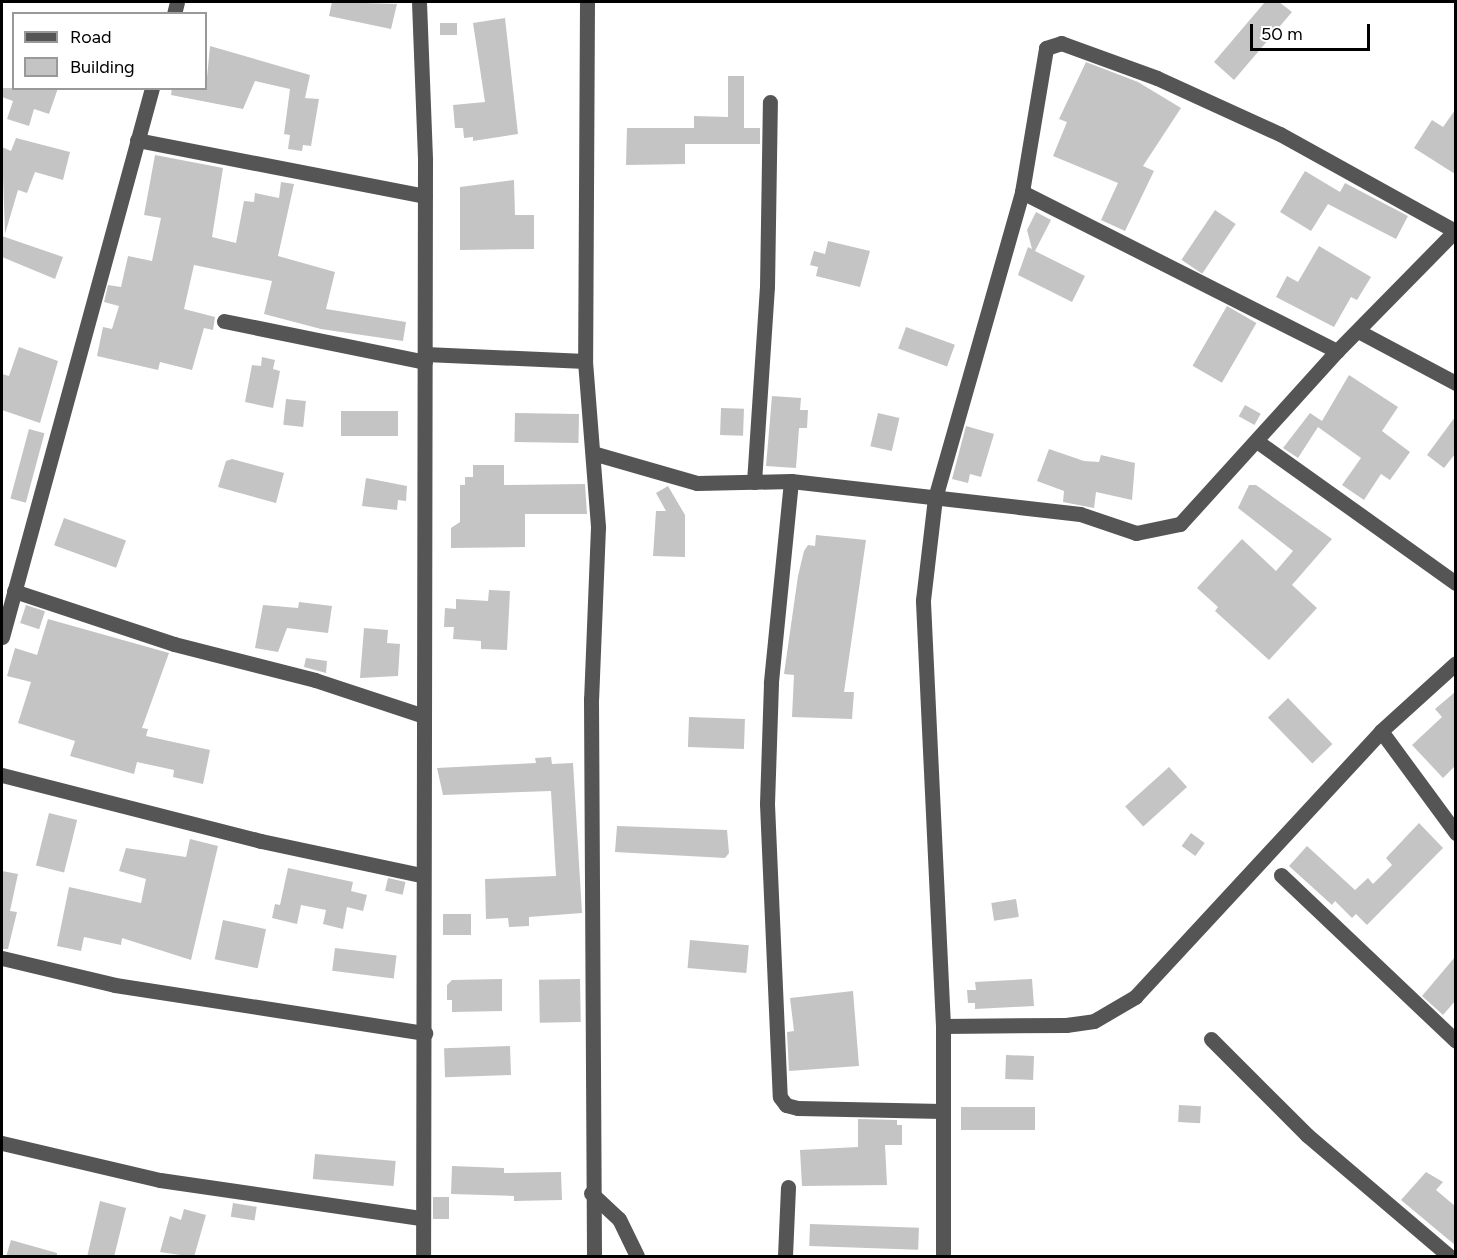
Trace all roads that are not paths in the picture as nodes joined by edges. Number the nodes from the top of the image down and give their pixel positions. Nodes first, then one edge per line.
1 (419, 2) edge
2 (587, 2) edge
3 (151, 90) edge
4 (770, 102) dead end
5 (137, 140) junction
6 (1022, 192) junction
7 (425, 196) junction
8 (1455, 231) edge
9 (224, 321) dead end
10 (1358, 331) junction
11 (1337, 351) junction
12 (425, 358) junction
13 (585, 361) junction
14 (1455, 383) edge
15 (1258, 442) junction
16 (596, 454) junction
17 (790, 481) junction
18 (754, 482) junction
19 (934, 498) junction
20 (1455, 584) edge
21 (10, 587) edge
22 (2, 638) edge
23 (1455, 663) edge
24 (421, 715) junction
25 (1381, 731) junction
26 (2, 775) edge
27 (1455, 833) edge
28 (421, 875) junction
29 (1281, 875) dead end
30 (2, 958) edge
31 (943, 1026) junction
32 (425, 1034) junction
33 (1211, 1039) dead end
34 (1455, 1041) edge
35 (942, 1112) junction
36 (2, 1143) edge
37 (788, 1187) dead end
38 (591, 1193) junction
39 (422, 1218) junction
40 (423, 1257) edge
41 (594, 1257) edge
42 (637, 1257) edge
43 (785, 1257) edge
44 (943, 1257) edge
45 (1449, 1257) edge

1 - 7 street
2 - 13 street
3 - 5 street
4 - 18 street
5 - 7 street
5 - 21 street
6 - 8 street
6 - 11 street
6 - 19 street
7 - 12 street
8 - 10 street
9 - 12 street
10 - 11 street
10 - 14 street
11 - 15 street
12 - 13 street
12 - 24 street
13 - 16 street
15 - 19 street
15 - 20 street
16 - 18 street
16 - 38 street
17 - 18 street
17 - 19 street
17 - 35 street
19 - 31 street
21 - 22 street
21 - 24 street
23 - 25 street
24 - 28 street
25 - 27 street
25 - 31 street
26 - 28 street
28 - 32 street
29 - 34 street
30 - 32 street
31 - 35 street
32 - 39 street
33 - 45 street
35 - 44 street
36 - 39 street
37 - 43 street
38 - 41 street
38 - 42 street
39 - 40 street

